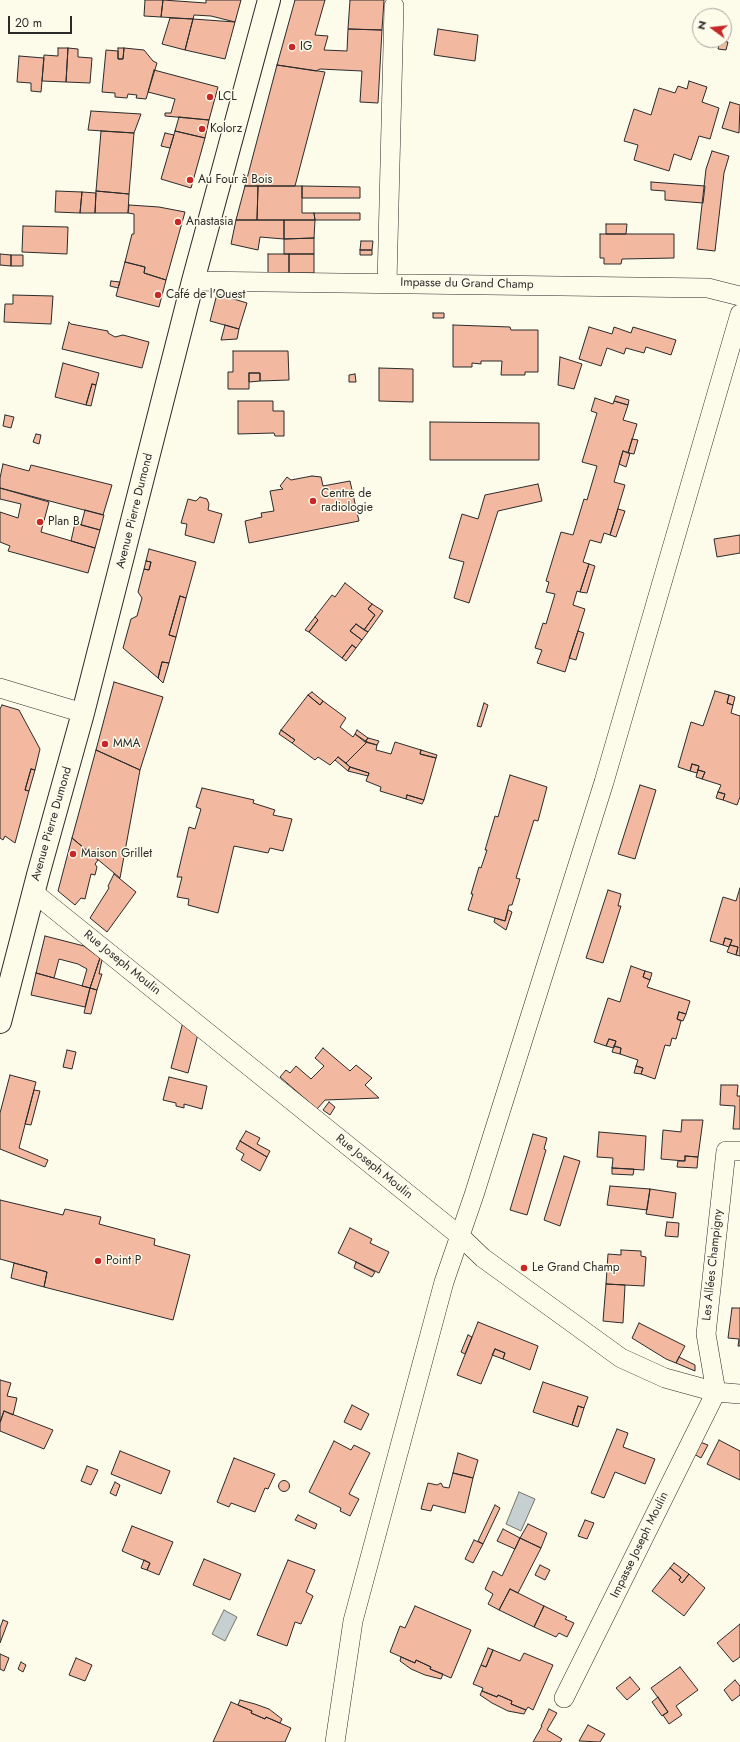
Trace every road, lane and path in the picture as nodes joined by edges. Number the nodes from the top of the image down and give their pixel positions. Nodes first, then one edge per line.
1 (269, 0) edge
2 (394, 6) dead end
3 (193, 281) junction
4 (388, 283) junction
5 (740, 296) edge
6 (740, 314) edge
7 (0, 688) edge
8 (83, 713) junction
9 (33, 892) junction
10 (0, 1022) edge
11 (740, 1151) edge
12 (460, 1236) junction
13 (716, 1392) junction
14 (740, 1394) edge
15 (564, 1698) dead end
16 (335, 1742) edge

1 - 3 main road, Avenue Pierre Dumond
2 - 4 street
3 - 4 street, Impasse du Grand Champ
3 - 8 main road, Avenue Pierre Dumond
4 - 5 street, Impasse du Grand Champ
6 - 12 street
7 - 8 street
8 - 9 main road, Avenue Pierre Dumond
9 - 10 main road, Avenue Pierre Dumond
9 - 12 street, Rue Joseph Moulin
11 - 13 street, Les Allées Champigny
12 - 13 street, Rue Joseph Moulin
12 - 16 street
13 - 14 street, Rue Joseph Moulin
13 - 15 street, Impasse Joseph Moulin

